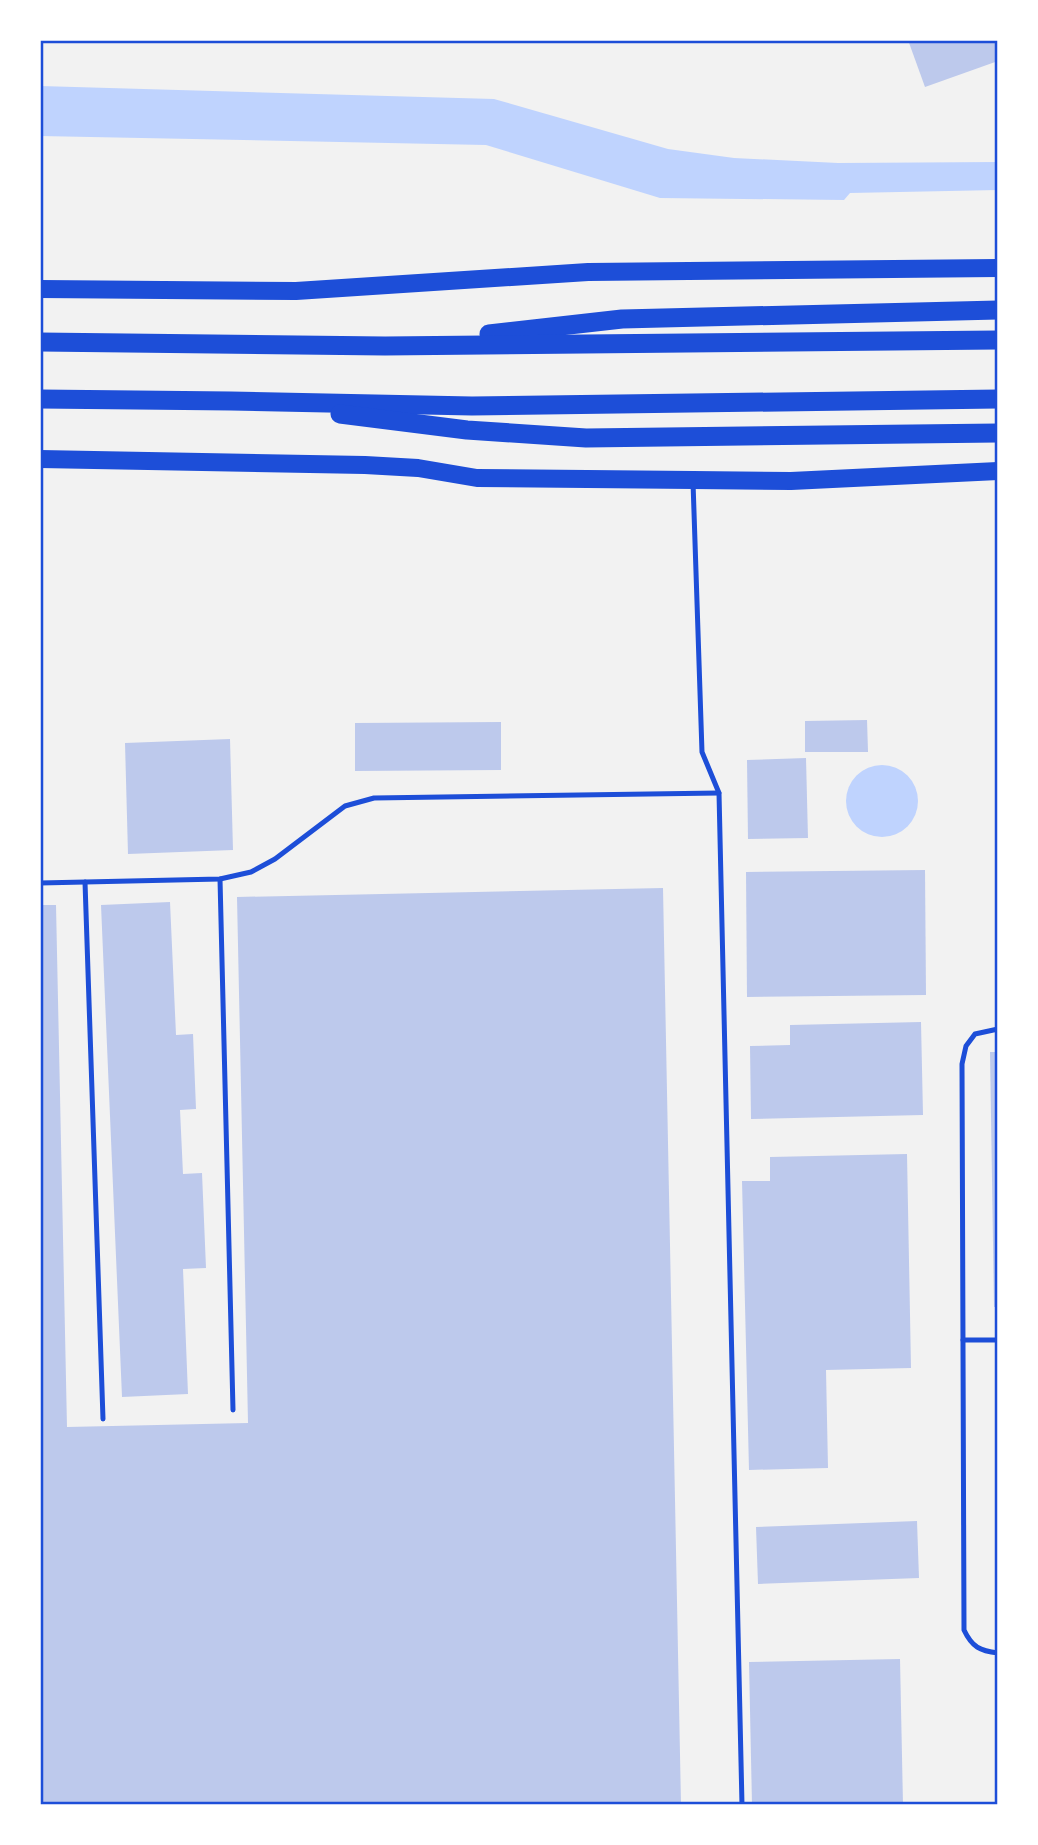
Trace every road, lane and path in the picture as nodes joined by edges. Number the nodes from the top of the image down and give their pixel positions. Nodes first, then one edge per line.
1 (998, 268) edge
2 (40, 289) edge
3 (998, 310) edge
4 (998, 340) edge
5 (40, 342) edge
6 (385, 346) junction
7 (998, 399) edge
8 (40, 400) edge
9 (231, 401) junction
10 (998, 433) edge
11 (40, 459) edge
12 (998, 471) edge
13 (693, 480) junction
14 (719, 793) junction
15 (220, 879) junction
16 (85, 882) junction
17 (40, 883) edge
18 (998, 1029) edge
19 (963, 1340) junction
20 (998, 1340) edge
21 (233, 1410) dead end
22 (103, 1419) dead end
23 (998, 1653) edge
24 (741, 1805) edge

1 - 2 main road
3 - 6 highway
4 - 6 highway
5 - 6 highway
7 - 9 highway
8 - 9 highway
9 - 10 highway
11 - 13 main road
12 - 13 main road
13 - 14 lane
14 - 15 lane
14 - 24 lane
15 - 16 lane
15 - 21 lane
16 - 17 lane
16 - 22 lane
18 - 19 lane
19 - 20 lane
19 - 23 lane

